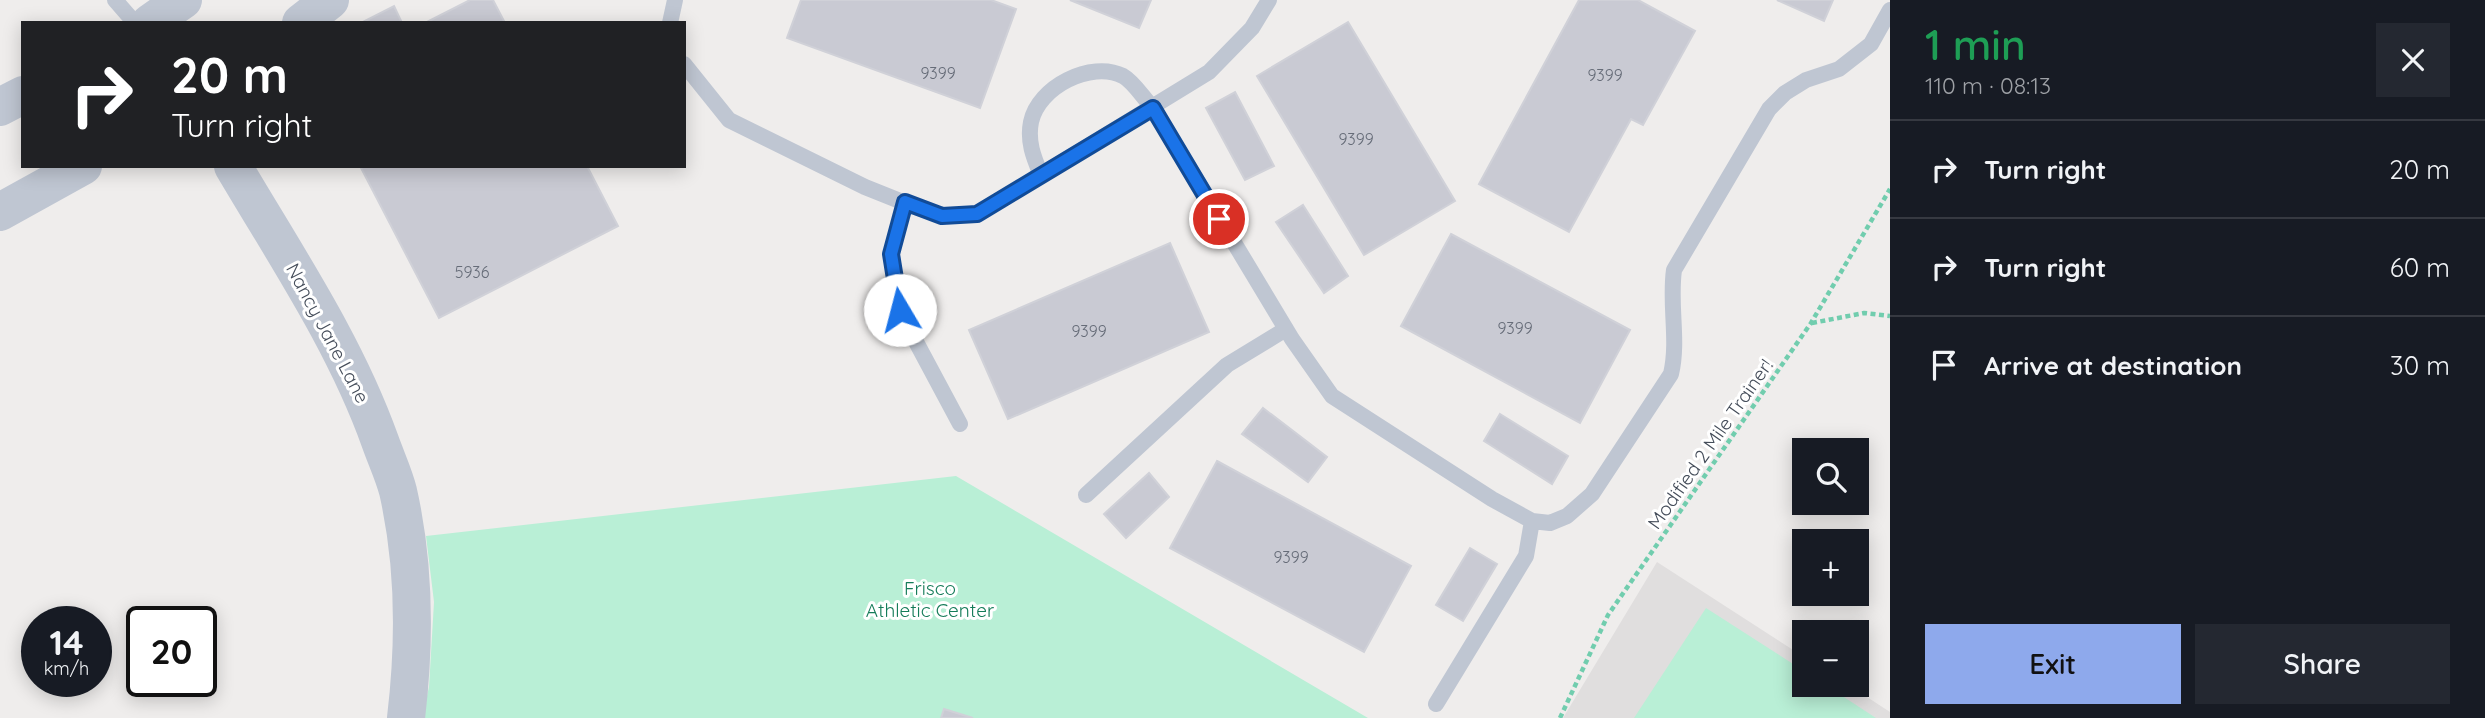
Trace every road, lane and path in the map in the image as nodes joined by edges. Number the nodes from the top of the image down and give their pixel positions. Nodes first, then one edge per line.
1 (115, 0) edge
2 (183, 0) edge
3 (330, 0) edge
4 (675, 0) edge
5 (1269, 0) edge
6 (1890, 10) edge
7 (133, 21) edge
8 (153, 21) edge
9 (304, 21) edge
10 (670, 21) edge
11 (686, 66) edge
12 (21, 96) edge
13 (0, 107) edge
14 (1153, 108) junction
15 (79, 168) edge
16 (234, 168) edge
17 (1041, 175) junction
18 (1890, 189) edge
19 (905, 202) junction
20 (0, 212) edge
21 (1890, 316) edge
22 (1811, 323) junction
23 (1286, 329) junction
24 (960, 424) dead end
25 (1086, 495) dead end
26 (1532, 521) junction
27 (1436, 704) dead end
28 (406, 718) edge
29 (1560, 718) edge

1 - 7 lane
2 - 8 street
3 - 9 street
4 - 10 lane
5 - 14 lane
6 - 26 lane
11 - 19 lane
12 - 13 street
14 - 17 lane
14 - 17 lane
14 - 23 lane
15 - 20 street
16 - 28 street, Nancy Jane Lane
17 - 19 lane
18 - 22 path, Modified 2 Mile Trainer!
19 - 24 lane
21 - 22 path
22 - 29 path, Modified 2 Mile Trainer!
23 - 25 lane
23 - 26 lane
26 - 27 lane

